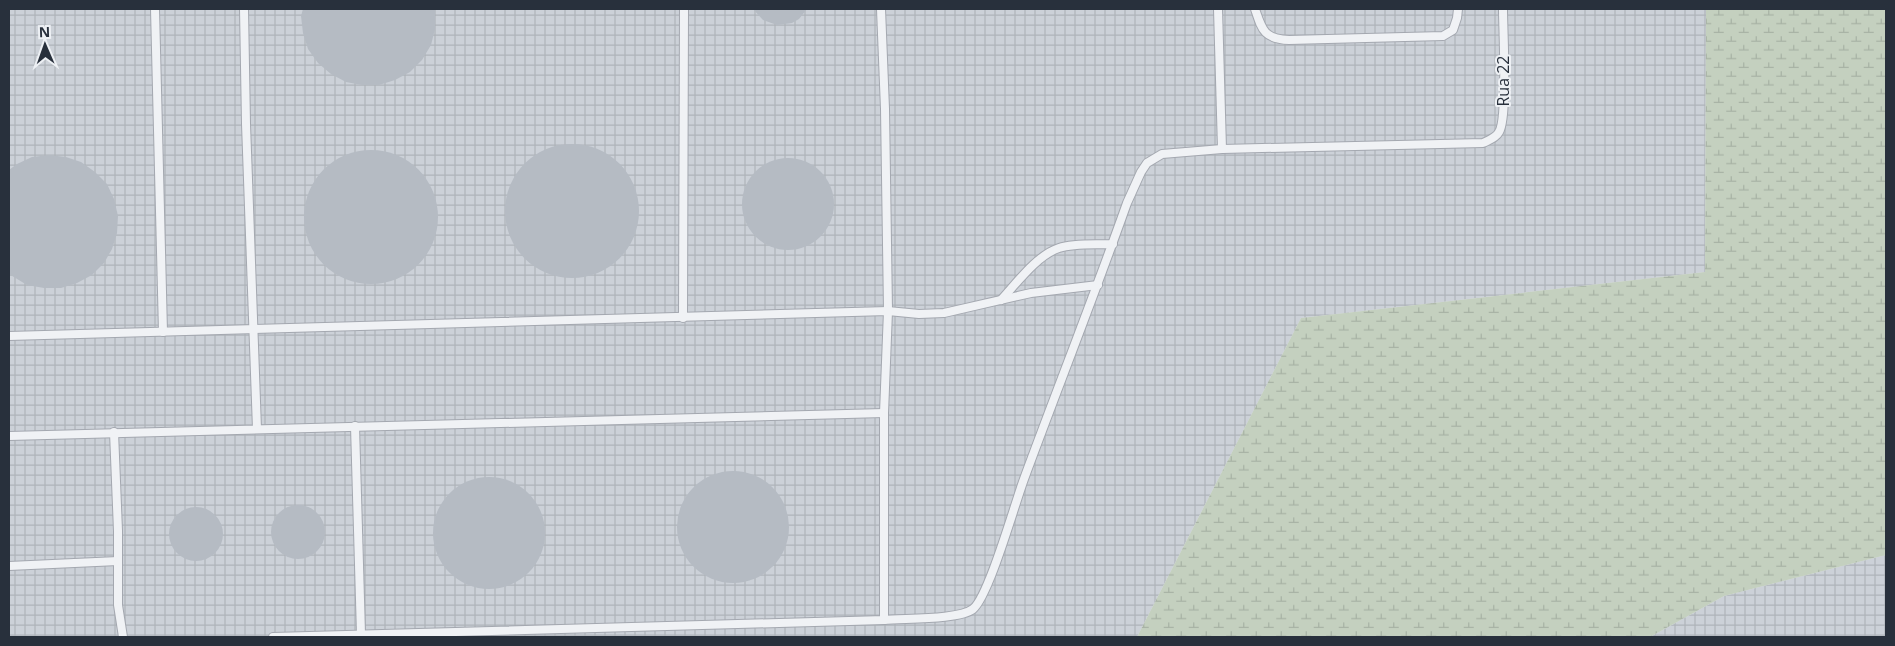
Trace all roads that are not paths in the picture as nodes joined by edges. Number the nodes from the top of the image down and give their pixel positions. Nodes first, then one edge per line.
1 (155, 9) edge
2 (244, 9) edge
3 (684, 9) edge
4 (881, 9) edge
5 (1218, 9) edge
6 (1255, 9) edge
7 (1458, 9) edge
8 (1503, 9) edge
9 (1222, 149) junction
10 (1113, 244) junction
11 (1098, 285) junction
12 (1001, 300) junction
13 (888, 311) junction
14 (683, 318) junction
15 (254, 330) junction
16 (163, 332) junction
17 (9, 336) edge
18 (884, 413) junction
19 (355, 426) junction
20 (257, 429) junction
21 (114, 432) junction
22 (9, 436) edge
23 (118, 561) junction
24 (9, 566) edge
25 (884, 620) junction
26 (361, 634) junction
27 (122, 637) edge
28 (273, 637) edge

1 - 16 lane
2 - 15 lane
3 - 14 lane
4 - 13 lane
5 - 9 lane
6 - 7 lane
8 - 9 lane, Rua 22
9 - 10 lane
10 - 11 lane
10 - 12 lane
11 - 12 lane
11 - 25 lane
12 - 13 lane
13 - 14 lane
13 - 18 lane
14 - 15 lane
15 - 16 lane
15 - 20 lane
16 - 17 lane
18 - 19 lane
18 - 25 lane
19 - 20 lane
19 - 26 lane
20 - 21 lane
21 - 22 lane
21 - 23 lane
23 - 24 lane
23 - 27 lane
25 - 26 lane
26 - 28 lane

